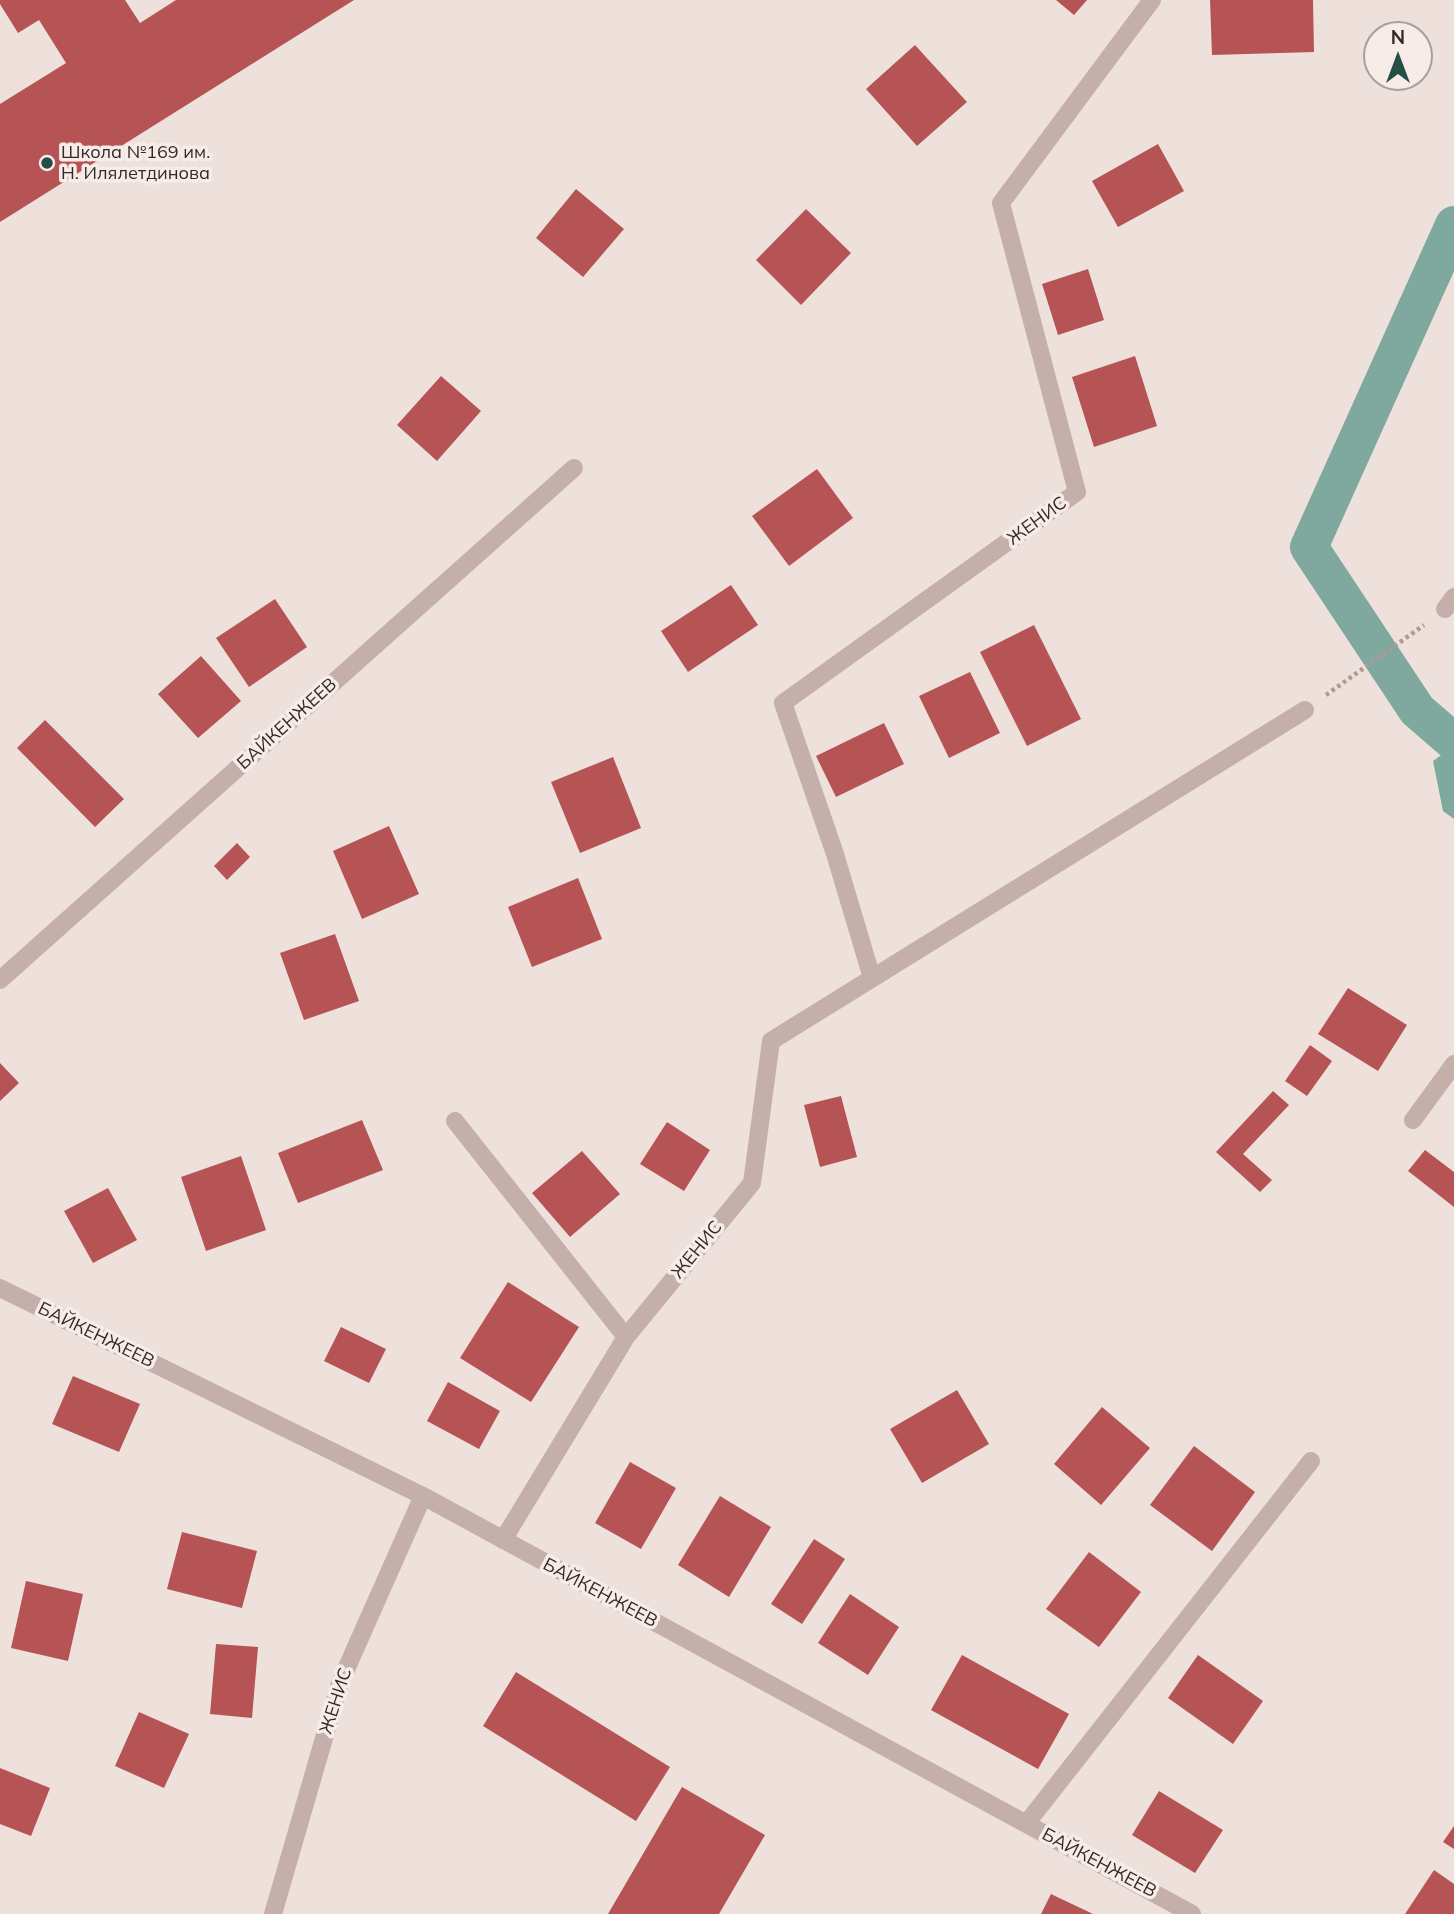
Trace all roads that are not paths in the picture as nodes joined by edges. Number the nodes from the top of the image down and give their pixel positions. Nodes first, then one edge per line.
1 (1152, 0) edge
2 (573, 468) dead end
3 (1305, 710) road end
4 (872, 978) junction
5 (0, 980) edge
6 (1454, 1064) edge
7 (1413, 1120) dead end
8 (455, 1121) dead end
9 (0, 1288) edge
10 (626, 1337) junction
11 (1311, 1461) dead end
12 (423, 1496) junction
13 (503, 1540) junction
14 (1026, 1824) junction
15 (272, 1914) edge
16 (1192, 1914) edge

1 - 4 street, ЖЕНИС
2 - 5 street, БАЙКЕНЖЕЕВ
3 - 4 street, ЖЕНИС
4 - 10 street, ЖЕНИС
6 - 7 street
8 - 10 street
9 - 12 street, БАЙКЕНЖЕЕВ
10 - 13 street, ЖЕНИС
11 - 14 street
12 - 13 street, БАЙКЕНЖЕЕВ
12 - 15 street, ЖЕНИС
13 - 14 street, БАЙКЕНЖЕЕВ
14 - 16 street, БАЙКЕНЖЕЕВ

